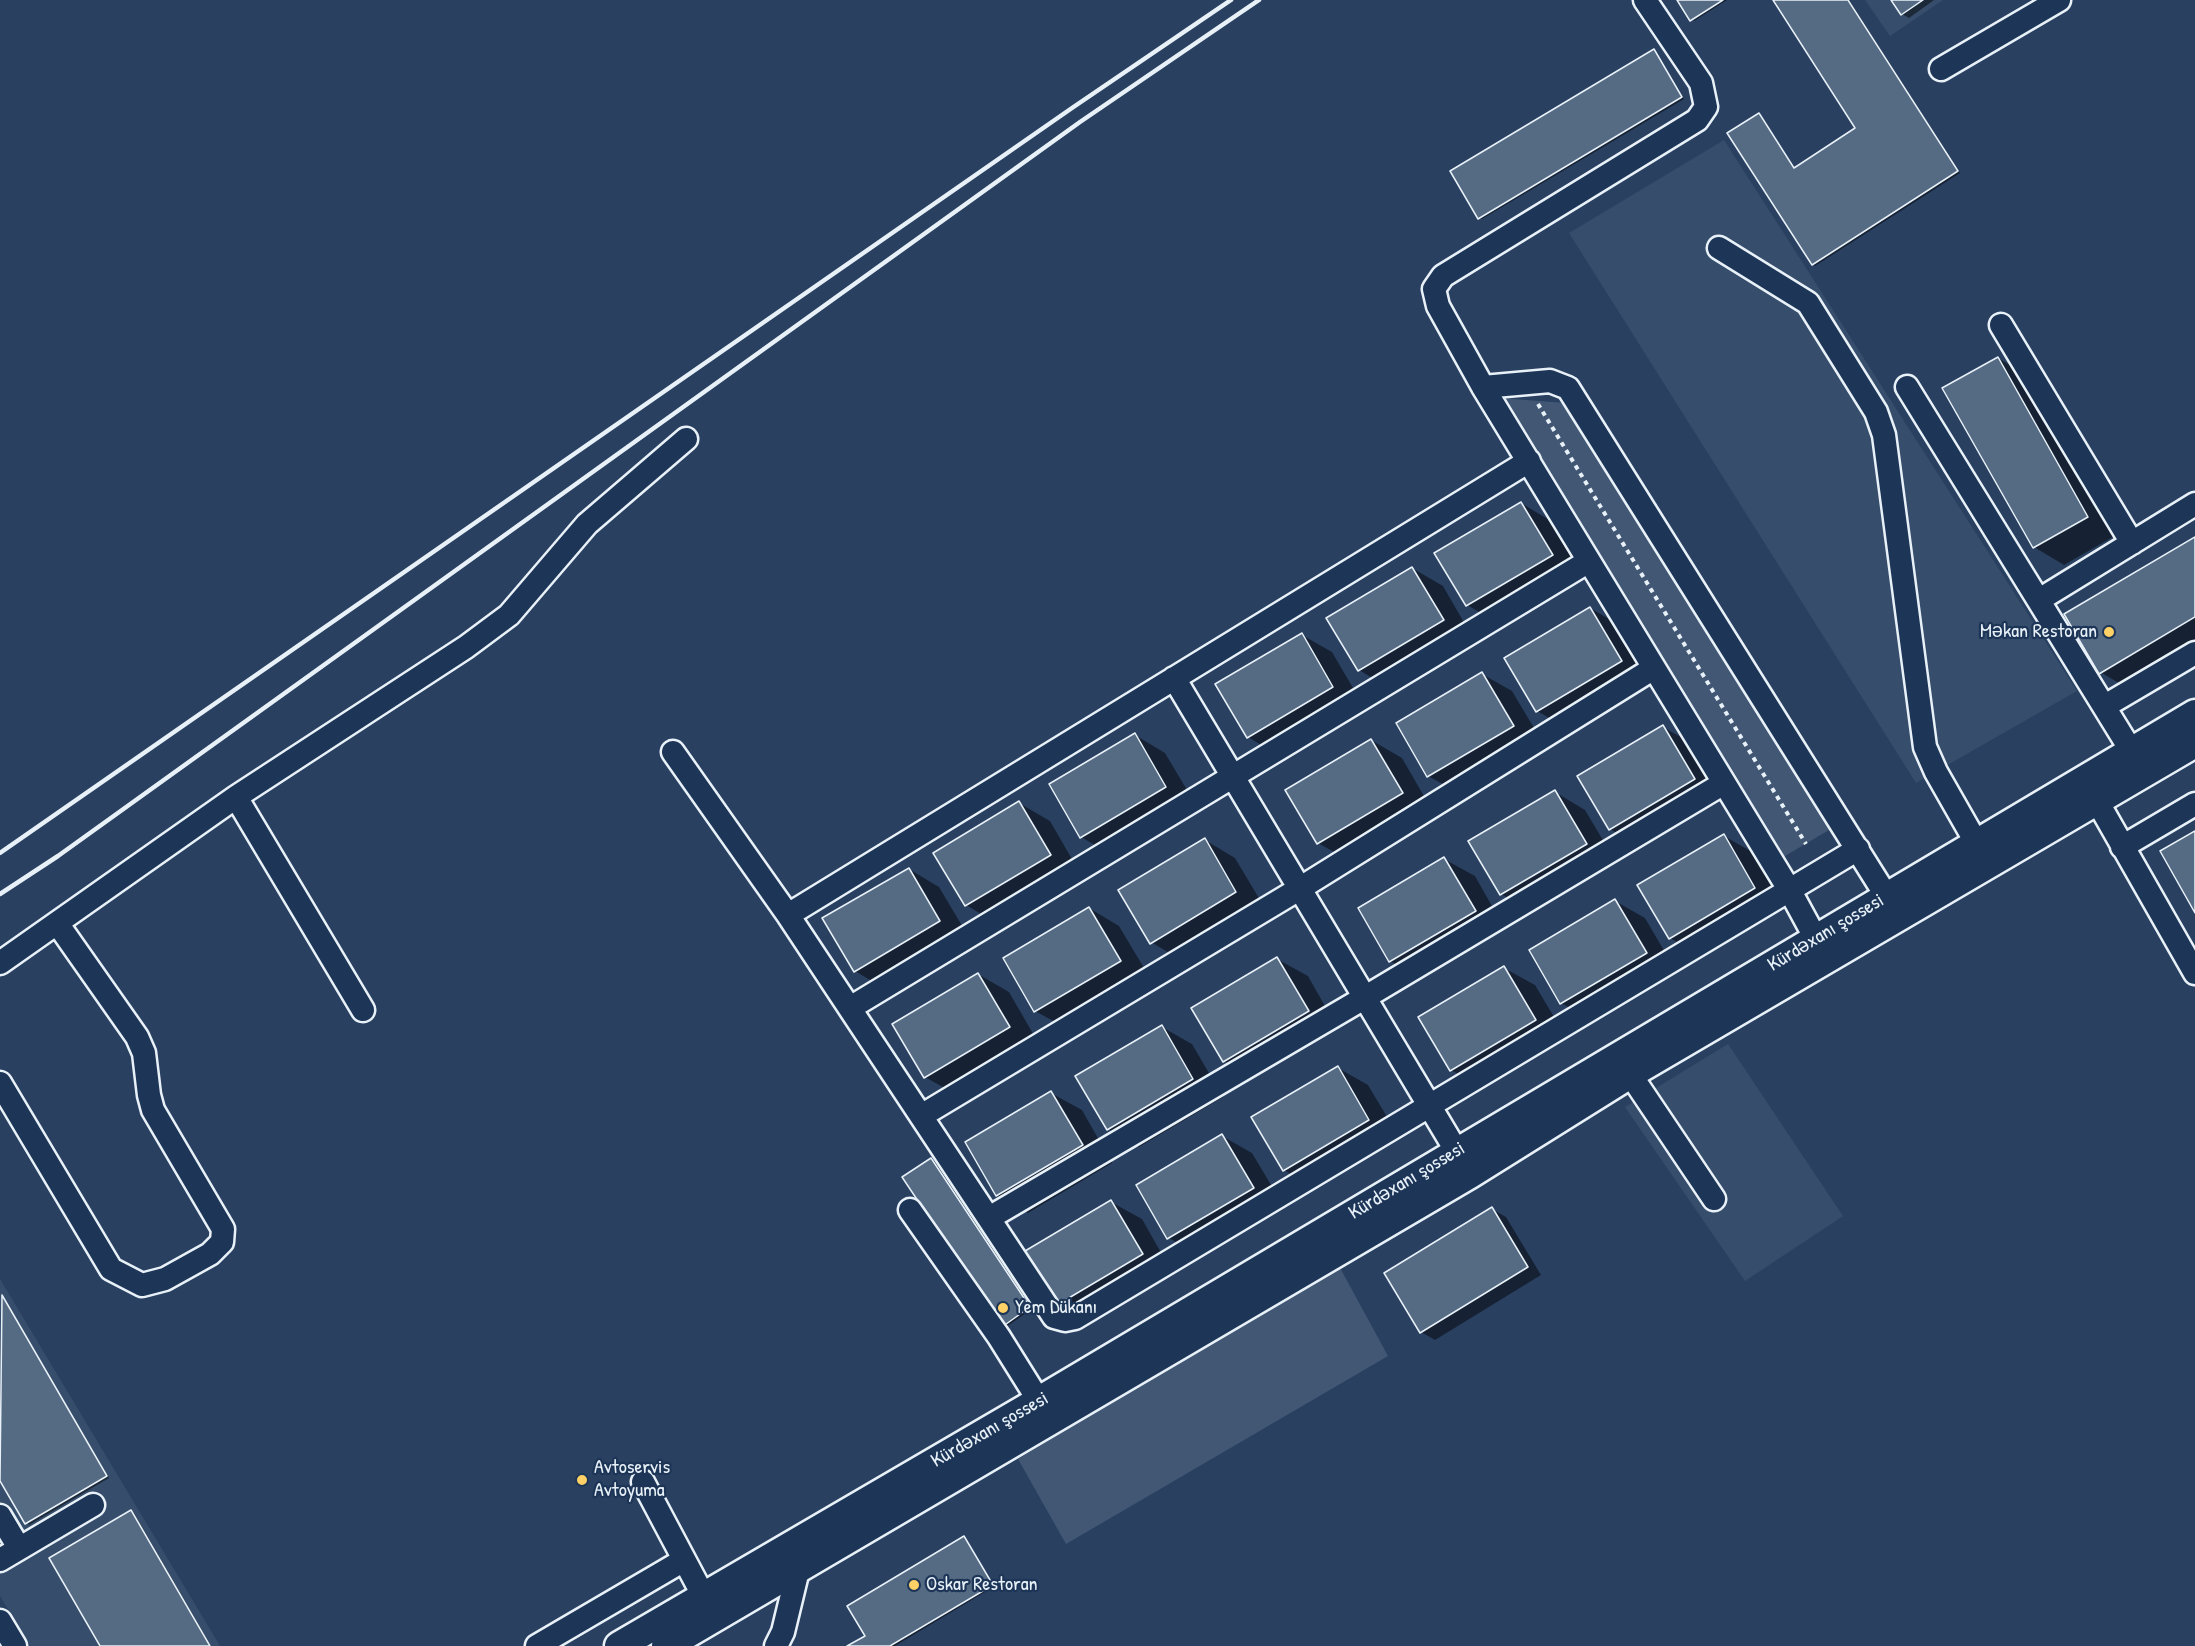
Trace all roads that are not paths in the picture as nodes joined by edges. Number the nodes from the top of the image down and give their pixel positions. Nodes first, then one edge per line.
1 (1645, 0) edge
2 (2059, 0) edge
3 (1941, 69) dead end
4 (1719, 248) dead end
5 (2001, 325) dead end
6 (1483, 387) junction
7 (1907, 387) dead end
8 (686, 439) dead end
9 (1528, 461) junction
10 (2195, 504) edge
11 (2132, 543) junction
12 (1589, 561) junction
13 (2039, 600) junction
14 (2195, 653) edge
15 (1654, 668) junction
16 (1174, 678) junction
17 (2105, 706) junction
18 (2195, 714) edge
19 (2195, 743) edge
20 (673, 752) dead end
21 (2132, 752) junction
22 (1233, 778) junction
23 (1724, 783) junction
24 (236, 797) junction
25 (2097, 801) junction
26 (2195, 804) edge
27 (1977, 844) junction
28 (2122, 847) junction
29 (1858, 849) junction
30 (1299, 889) junction
31 (1790, 891) junction
32 (1887, 897) junction
33 (788, 915) junction
34 (57, 923) junction
35 (1816, 939) junction
36 (0, 963) edge
37 (2195, 973) edge
38 (1364, 998) junction
39 (850, 1008) junction
40 (363, 1010) dead end
41 (1630, 1074) junction
42 (0, 1083) edge
43 (1430, 1107) junction
44 (921, 1116) junction
45 (1463, 1162) junction
46 (1714, 1199) dead end
47 (910, 1210) dead end
48 (989, 1218) junction
49 (1039, 1401) junction
50 (643, 1482) dead end
51 (93, 1505) dead end
52 (0, 1516) edge
53 (20, 1548) junction
54 (0, 1560) edge
55 (684, 1560) junction
56 (798, 1570) junction
57 (704, 1597) junction
58 (0, 1621) edge
59 (15, 1646) edge
60 (537, 1646) edge
61 (619, 1646) edge
62 (666, 1646) edge
63 (776, 1646) edge

1 - 6 street
2 - 3 street
4 - 27 street
5 - 11 street
6 - 9 street
6 - 29 street
7 - 13 street
8 - 24 street
9 - 12 street
9 - 16 street
10 - 11 street
11 - 13 street
12 - 15 street
12 - 22 street
13 - 17 street
14 - 17 street
15 - 23 street
15 - 30 street
16 - 22 street
16 - 33 street
17 - 21 street
18 - 21 main road, Kürdəxanı şossesi
19 - 25 main road, Kürdəxanı şossesi
20 - 33 street
21 - 27 main road, Kürdəxanı şossesi
22 - 30 street
22 - 39 street
23 - 31 street
23 - 38 street
24 - 34 street
24 - 40 street
25 - 28 street
25 - 41 main road, Kürdəxanı şossesi
26 - 28 street
27 - 32 main road, Kürdəxanı şossesi
28 - 37 street
29 - 31 street
29 - 32 street
30 - 38 street
30 - 44 street
31 - 35 street
31 - 43 street
32 - 35 main road, Kürdəxanı şossesi
33 - 39 street
34 - 36 street
34 - 42 street
35 - 45 main road, Kürdəxanı şossesi
38 - 43 street
38 - 48 street
39 - 44 street
41 - 45 main road, Kürdəxanı şossesi
41 - 46 street
43 - 45 street
43 - 48 street
44 - 48 street
45 - 49 main road, Kürdəxanı şossesi
45 - 56 main road, Kürdəxanı şossesi
47 - 49 street
49 - 57 main road, Kürdəxanı şossesi
50 - 55 street
51 - 53 street
52 - 53 street
53 - 54 street
55 - 57 street
55 - 60 street
56 - 62 main road, Kürdəxanı şossesi
56 - 63 street
57 - 61 main road, Kürdəxanı şossesi
58 - 59 street

